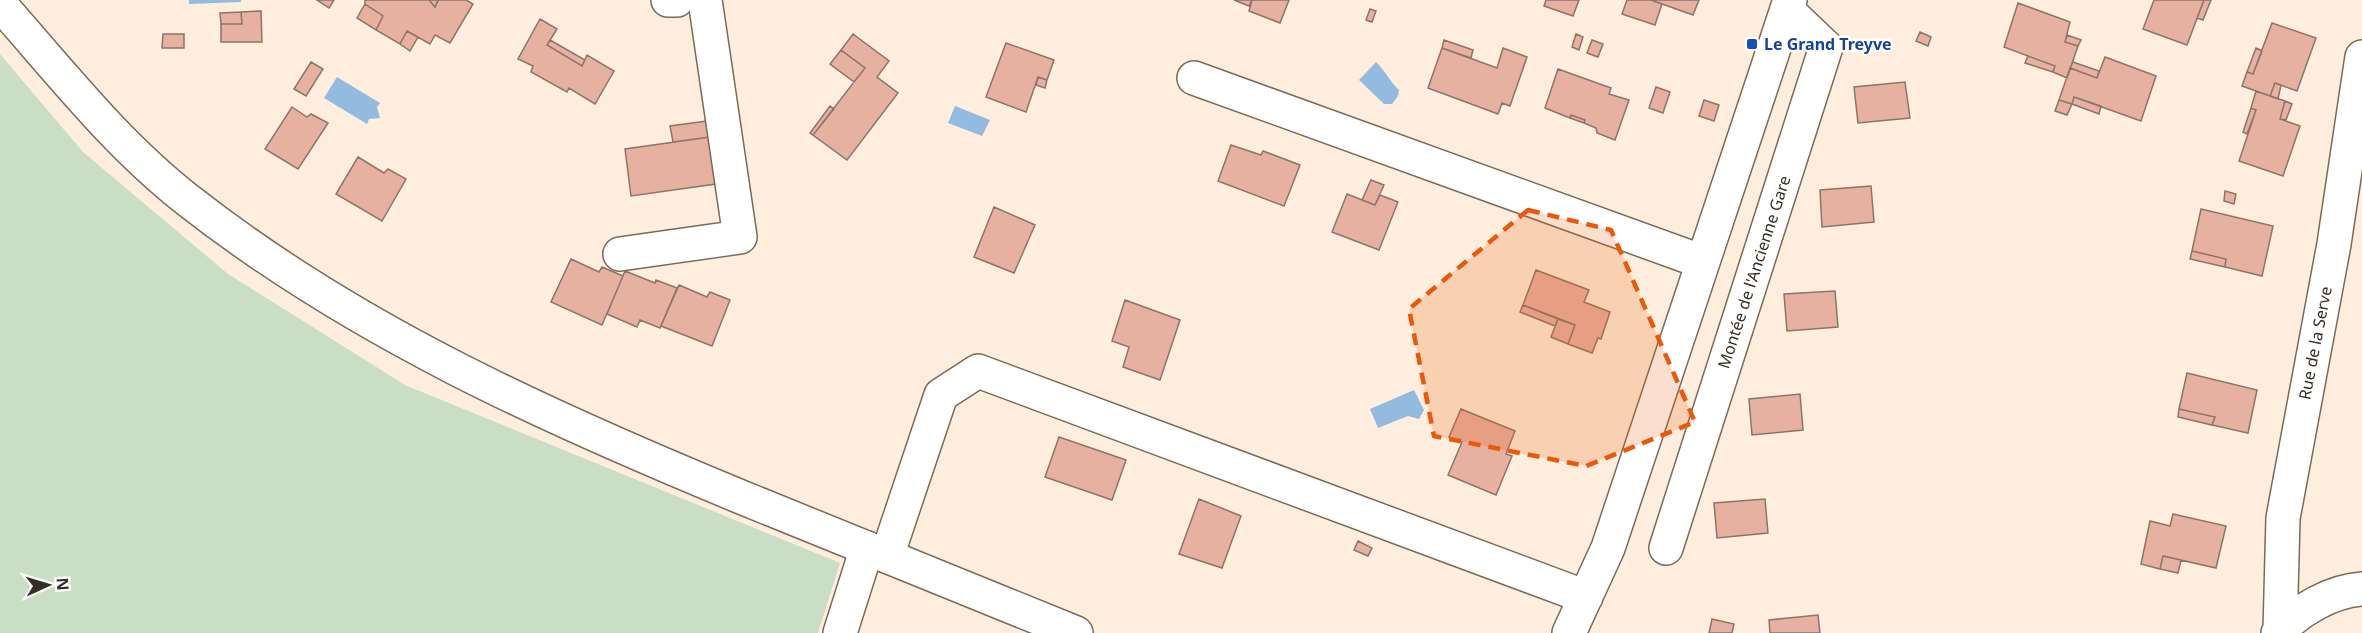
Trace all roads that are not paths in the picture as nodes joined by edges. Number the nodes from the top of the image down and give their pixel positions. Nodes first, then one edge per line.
1 (668, 0) edge
2 (677, 0) edge
3 (705, 0) edge
4 (0, 4) edge
5 (1789, 5) edge
6 (2362, 57) edge
7 (1194, 78) dead end
8 (620, 254) dead end
9 (1703, 262) junction
10 (1608, 548) junction
11 (1666, 548) dead end
12 (877, 552) junction
13 (2362, 589) edge
14 (1586, 597) junction
15 (2279, 632) edge
16 (840, 633) edge
17 (1076, 633) edge
18 (1569, 633) edge
19 (1595, 633) edge

1 - 2 street
3 - 8 street
4 - 12 street
5 - 9 street, Montée de l'Ancienne Gare
5 - 11 street, Montée de l'Ancienne Gare
6 - 15 street, Rue de la Serve
7 - 9 street
9 - 10 street, Montée de l'Ancienne Gare
10 - 14 street, Montée de l'Ancienne Gare
10 - 19 street, Montée de l'Ancienne Gare
12 - 14 street
12 - 16 street
12 - 17 street
13 - 15 street, Rue de la Serve
14 - 18 street, Montée de l'Ancienne Gare

